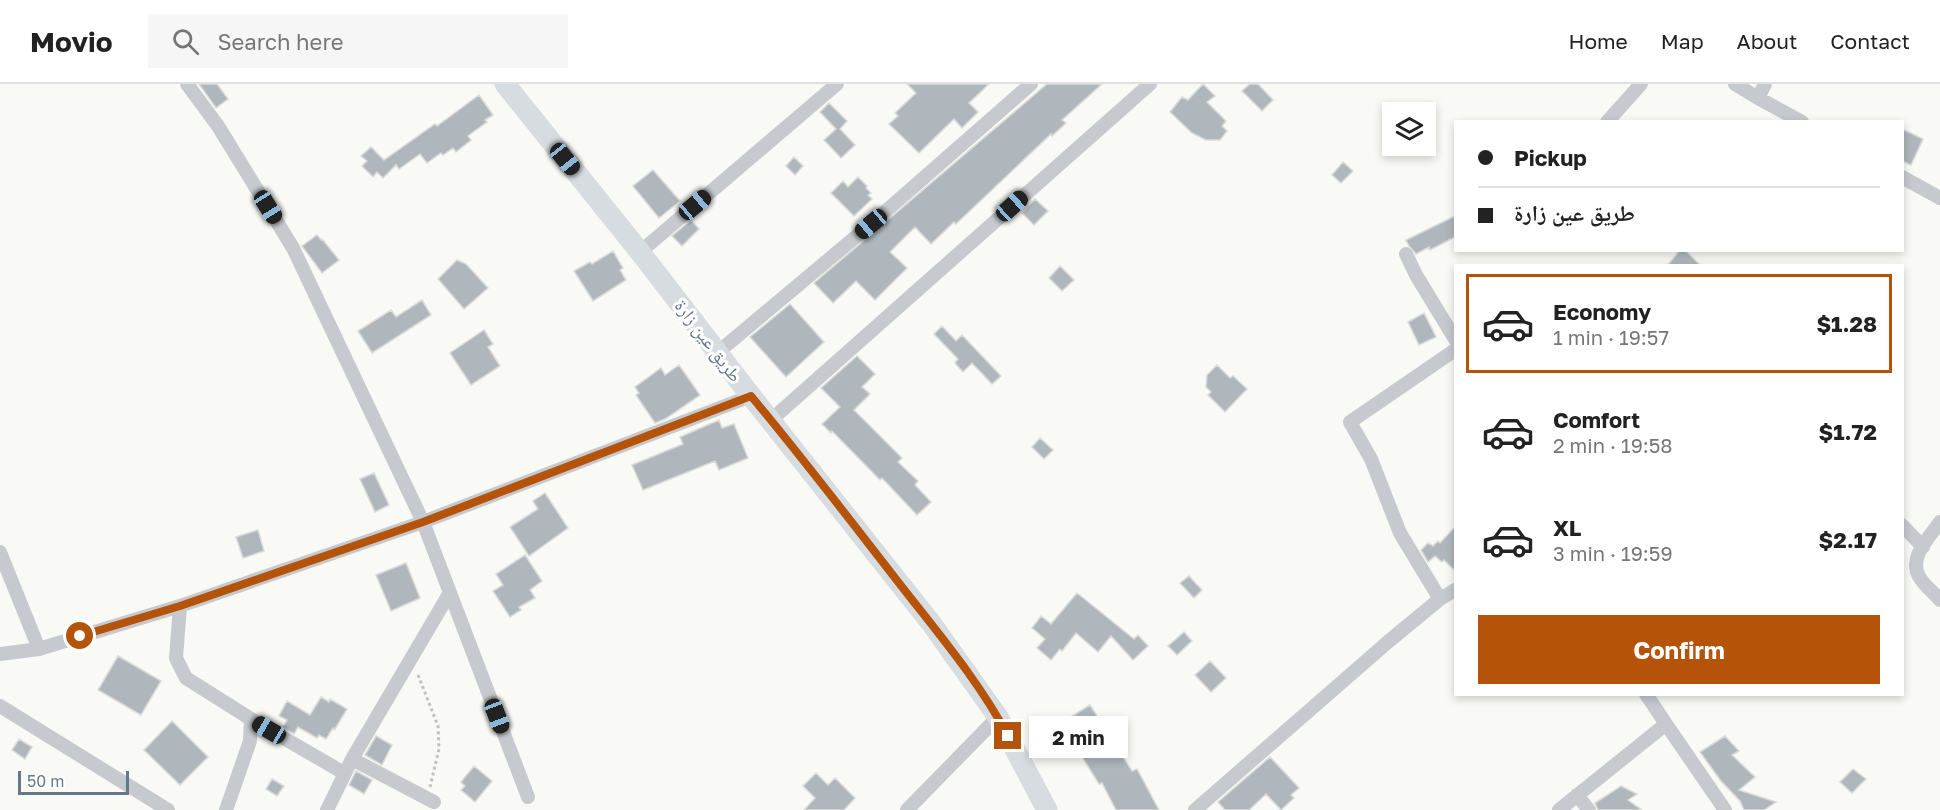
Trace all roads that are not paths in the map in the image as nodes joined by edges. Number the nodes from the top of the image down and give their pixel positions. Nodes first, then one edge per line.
1 (187, 84) edge
2 (505, 84) edge
3 (837, 84) edge
4 (1031, 84) edge
5 (1150, 84) edge
6 (1641, 84) edge
7 (1735, 84) edge
8 (1765, 84) edge
9 (1758, 98) junction
10 (1609, 120) edge
11 (1794, 120) edge
12 (1904, 178) edge
13 (1939, 195) edge
14 (640, 252) junction
15 (1406, 254) dead end
16 (1454, 337) edge
17 (1454, 351) edge
18 (717, 353) junction
19 (751, 396) junction
20 (771, 420) junction
21 (423, 522) junction
22 (1940, 522) edge
23 (1904, 527) edge
24 (1923, 547) junction
25 (0, 552) edge
26 (1454, 591) edge
27 (449, 594) junction
28 (1440, 599) junction
29 (1940, 600) edge
30 (180, 606) junction
31 (39, 649) junction
32 (0, 654) edge
33 (1647, 696) edge
34 (0, 706) edge
35 (998, 717) junction
36 (251, 719) junction
37 (1666, 724) junction
38 (352, 759) junction
39 (344, 774) junction
40 (1578, 795) junction
41 (528, 796) dead end
42 (431, 800) road end
43 (168, 810) edge
44 (226, 810) edge
45 (327, 810) edge
46 (907, 810) edge
47 (1047, 810) edge
48 (1196, 810) edge
49 (1559, 810) edge
50 (1589, 810) edge
51 (1725, 810) edge

1 - 21 street
2 - 14 main road, طريق عين زارة
3 - 14 street
4 - 18 street
5 - 20 street
6 - 10 street
7 - 9 street
8 - 9 street
9 - 11 street
12 - 13 street
14 - 18 main road, طريق عين زارة
15 - 16 street
17 - 28 street
18 - 19 main road, طريق عين زارة
19 - 20 main road, طريق عين زارة
19 - 21 street
20 - 35 main road, طريق عين زارة
21 - 27 street
21 - 30 street
22 - 24 street
23 - 24 street
24 - 29 street
25 - 31 street
26 - 28 street
27 - 38 street
27 - 41 street
28 - 48 street
30 - 31 street
30 - 36 street
31 - 32 street
33 - 37 street
34 - 43 street
35 - 46 street
35 - 47 main road, طريق عين زارة
36 - 39 street
36 - 44 street
37 - 40 street
37 - 51 street
38 - 39 street
38 - 42 street
39 - 45 street
40 - 49 street
40 - 50 street

